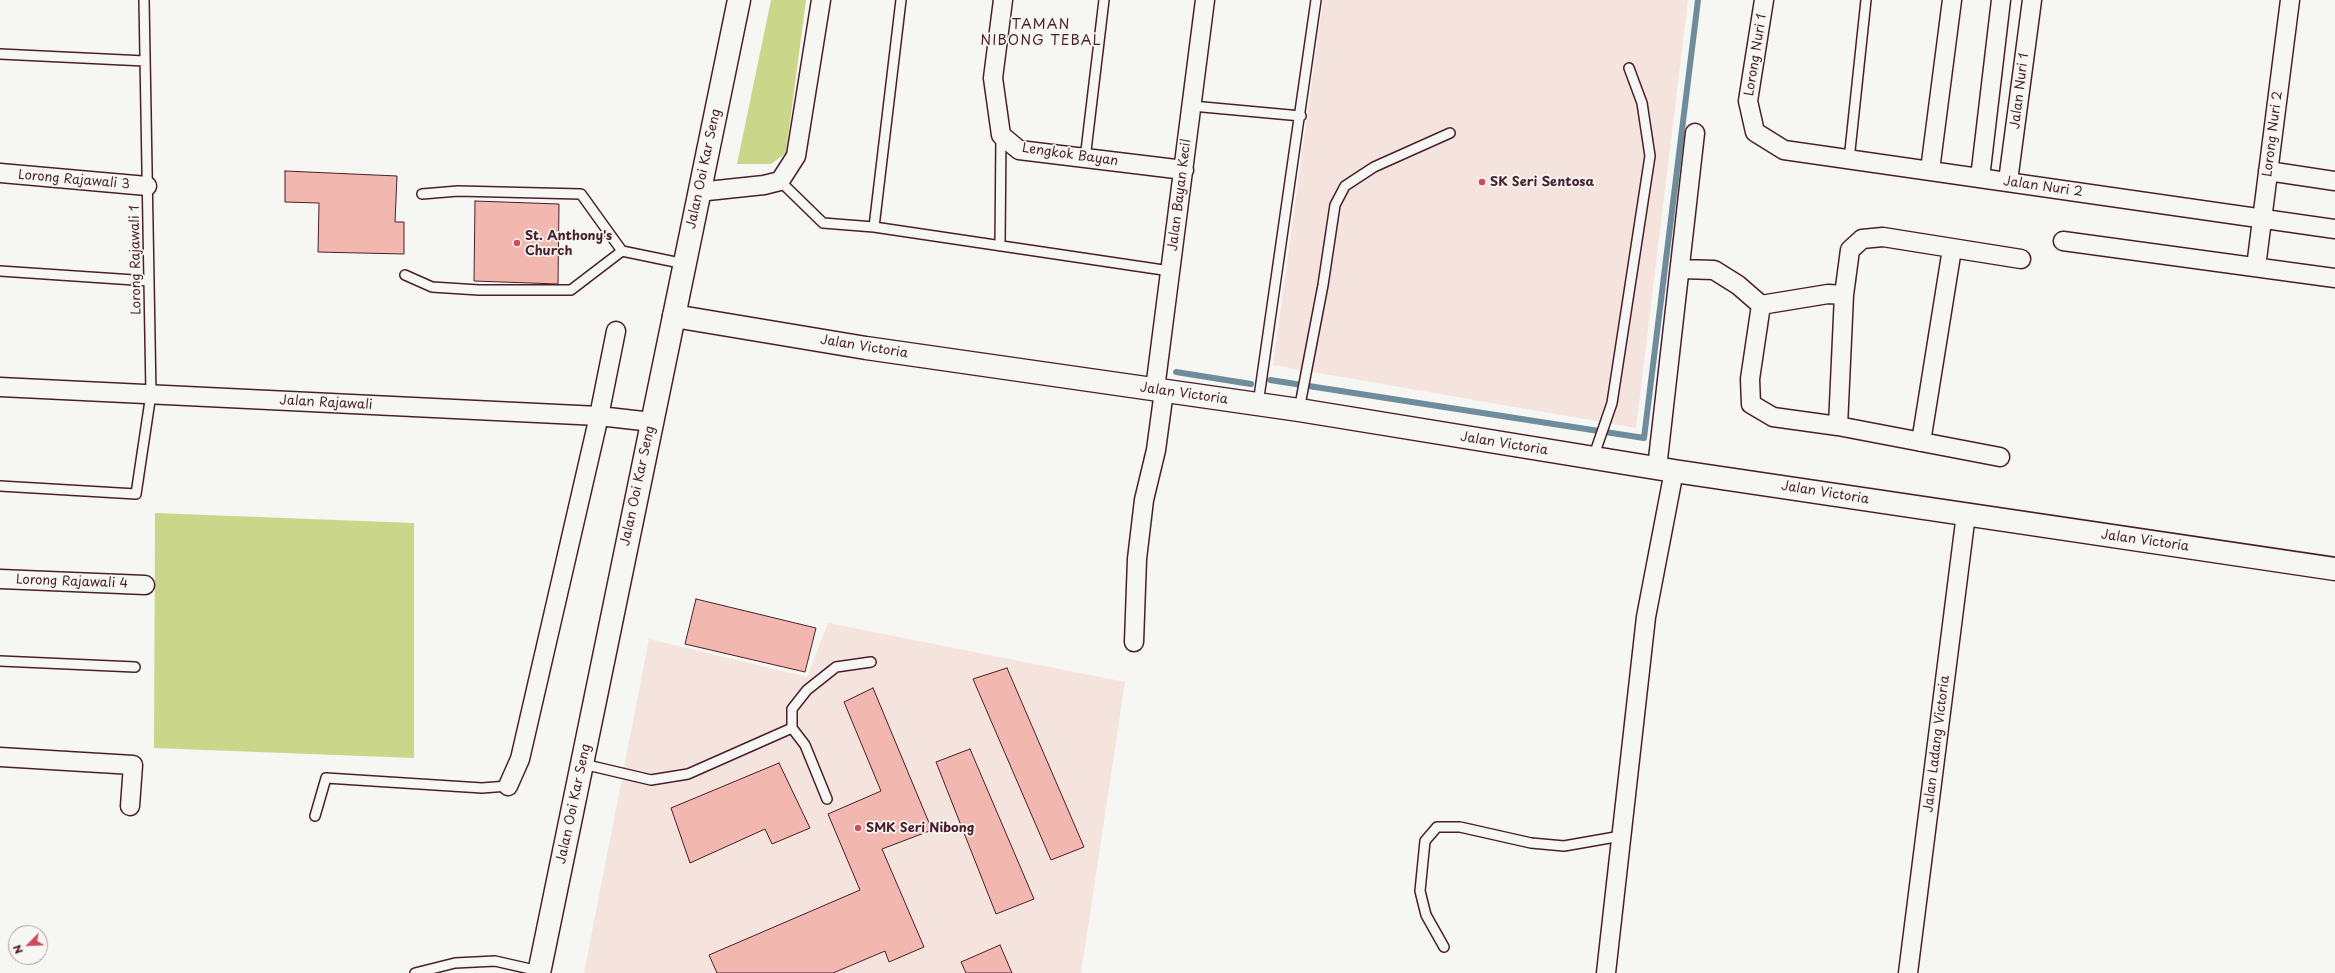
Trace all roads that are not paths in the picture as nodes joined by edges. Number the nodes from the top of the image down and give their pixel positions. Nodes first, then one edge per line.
1 (144, 0) edge
2 (739, 0) edge
3 (821, 0) edge
4 (901, 0) edge
5 (1003, 0) edge
6 (1104, 0) edge
7 (1206, 0) edge
8 (1316, 0) edge
9 (1764, 0) edge
10 (1866, 0) edge
11 (1952, 0) edge
12 (2001, 0) edge
13 (2032, 0) edge
14 (2290, 0) edge
15 (0, 54) edge
16 (145, 61) junction
17 (1629, 68) dead end
18 (1192, 106) junction
19 (1301, 116) junction
20 (1755, 132) joint
21 (1450, 133) dead end
22 (1695, 133) dead end
23 (1001, 135) junction
24 (1085, 159) junction
25 (1849, 160) junction
26 (1184, 170) junction
27 (1930, 170) junction
28 (2268, 171) junction
29 (0, 173) edge
30 (1980, 178) junction
31 (2335, 180) edge
32 (780, 181) junction
33 (2008, 182) junction
34 (147, 186) junction
35 (698, 192) junction
36 (422, 194) dead end
37 (2262, 219) junction
38 (874, 227) junction
39 (2335, 229) edge
40 (2063, 241) dead end
41 (1000, 246) junction
42 (1952, 249) junction
43 (622, 251) junction
44 (2021, 259) dead end
45 (685, 264) junction
46 (2256, 267) junction
47 (1681, 269) junction
48 (1170, 271) junction
49 (0, 272) edge
50 (405, 275) dead end
51 (2335, 278) edge
52 (149, 281) junction
53 (1844, 295) junction
54 (1761, 305) junction
55 (674, 316) junction
56 (616, 331) dead end
57 (0, 386) edge
58 (0, 390) edge
59 (1159, 390) junction
60 (151, 394) junction
61 (1300, 403) junction
62 (1258, 404) junction
63 (599, 416) junction
64 (652, 422) junction
65 (1838, 426) junction
66 (1921, 442) junction
67 (1596, 450) junction
68 (2000, 457) dead end
69 (1666, 469) junction
70 (0, 486) edge
71 (1966, 514) junction
72 (2335, 569) edge
73 (0, 579) edge
74 (145, 585) dead end
75 (1134, 642) dead end
76 (0, 661) edge
77 (870, 662) dead end
78 (135, 667) dead end
79 (792, 728) junction
80 (0, 757) edge
81 (583, 764) junction
82 (508, 786) joint
83 (827, 799) dead end
84 (130, 806) dead end
85 (315, 816) dead end
86 (1621, 836) junction
87 (1444, 947) dead end
88 (539, 972) edge
89 (415, 973) edge
90 (1606, 973) edge
91 (1908, 973) edge

1 - 16 lane, Lorong Rajawali 1
2 - 35 street, Jalan Ooi Kar Seng
3 - 32 street
4 - 38 lane
5 - 23 street
6 - 24 lane
7 - 18 street, Jalan Bayan Kecil
8 - 19 lane
9 - 20 street, Lorong Nuri 1
10 - 25 lane
11 - 27 street
12 - 30 street
13 - 33 street, Jalan Nuri 1
14 - 28 street, Lorong Nuri 2
15 - 16 lane
16 - 34 lane, Lorong Rajawali 1
17 - 67 lane
18 - 19 lane
18 - 26 street, Jalan Bayan Kecil
19 - 62 lane
20 - 25 street, Jalan Nuri 2
21 - 61 lane
22 - 47 street
23 - 24 street, Lengkok Bayan
23 - 41 lane
24 - 26 street, Lengkok Bayan
25 - 27 street, Jalan Nuri 2
26 - 48 street, Jalan Bayan Kecil
27 - 30 street, Jalan Nuri 2
28 - 31 street
28 - 37 street, Lorong Nuri 2
29 - 34 street, Lorong Rajawali 3
30 - 33 street, Jalan Nuri 2
32 - 35 street
32 - 38 lane
33 - 37 street, Jalan Nuri 2
34 - 52 lane, Lorong Rajawali 1
35 - 45 street, Jalan Ooi Kar Seng
36 - 43 lane
37 - 39 street, Jalan Nuri 2
37 - 46 street, Lorong Nuri 2
38 - 41 lane
40 - 46 street
41 - 48 lane
42 - 44 street
42 - 53 street
42 - 66 street
43 - 45 lane
43 - 50 lane
45 - 55 street, Jalan Ooi Kar Seng
46 - 51 street
47 - 54 street
47 - 69 street
48 - 59 street, Jalan Bayan Kecil
49 - 52 lane
52 - 60 lane, Lorong Rajawali 1
53 - 54 street
53 - 65 street
54 - 65 street
55 - 59 street, Jalan Victoria
55 - 64 street, Jalan Ooi Kar Seng
56 - 63 street
57 - 58 lane
57 - 60 street, Jalan Rajawali
59 - 62 street, Jalan Victoria
59 - 75 street, Jalan Bayan Kecil
60 - 63 street, Jalan Rajawali
60 - 70 lane, Lorong Rajawali 1
61 - 62 street, Jalan Victoria
61 - 67 street, Jalan Victoria
63 - 64 street, Jalan Rajawali
63 - 82 street
64 - 81 street, Jalan Ooi Kar Seng
65 - 66 street
66 - 68 street
67 - 69 street, Jalan Victoria
69 - 71 street, Jalan Victoria
69 - 86 street
71 - 72 street, Jalan Victoria
71 - 91 street, Jalan Ladang Victoria
73 - 74 street, Lorong Rajawali 4
76 - 78 lane
77 - 79 lane
79 - 81 lane
79 - 83 lane
80 - 84 street
81 - 88 street, Jalan Ooi Kar Seng
82 - 85 lane
86 - 87 lane
86 - 90 street
88 - 89 lane

